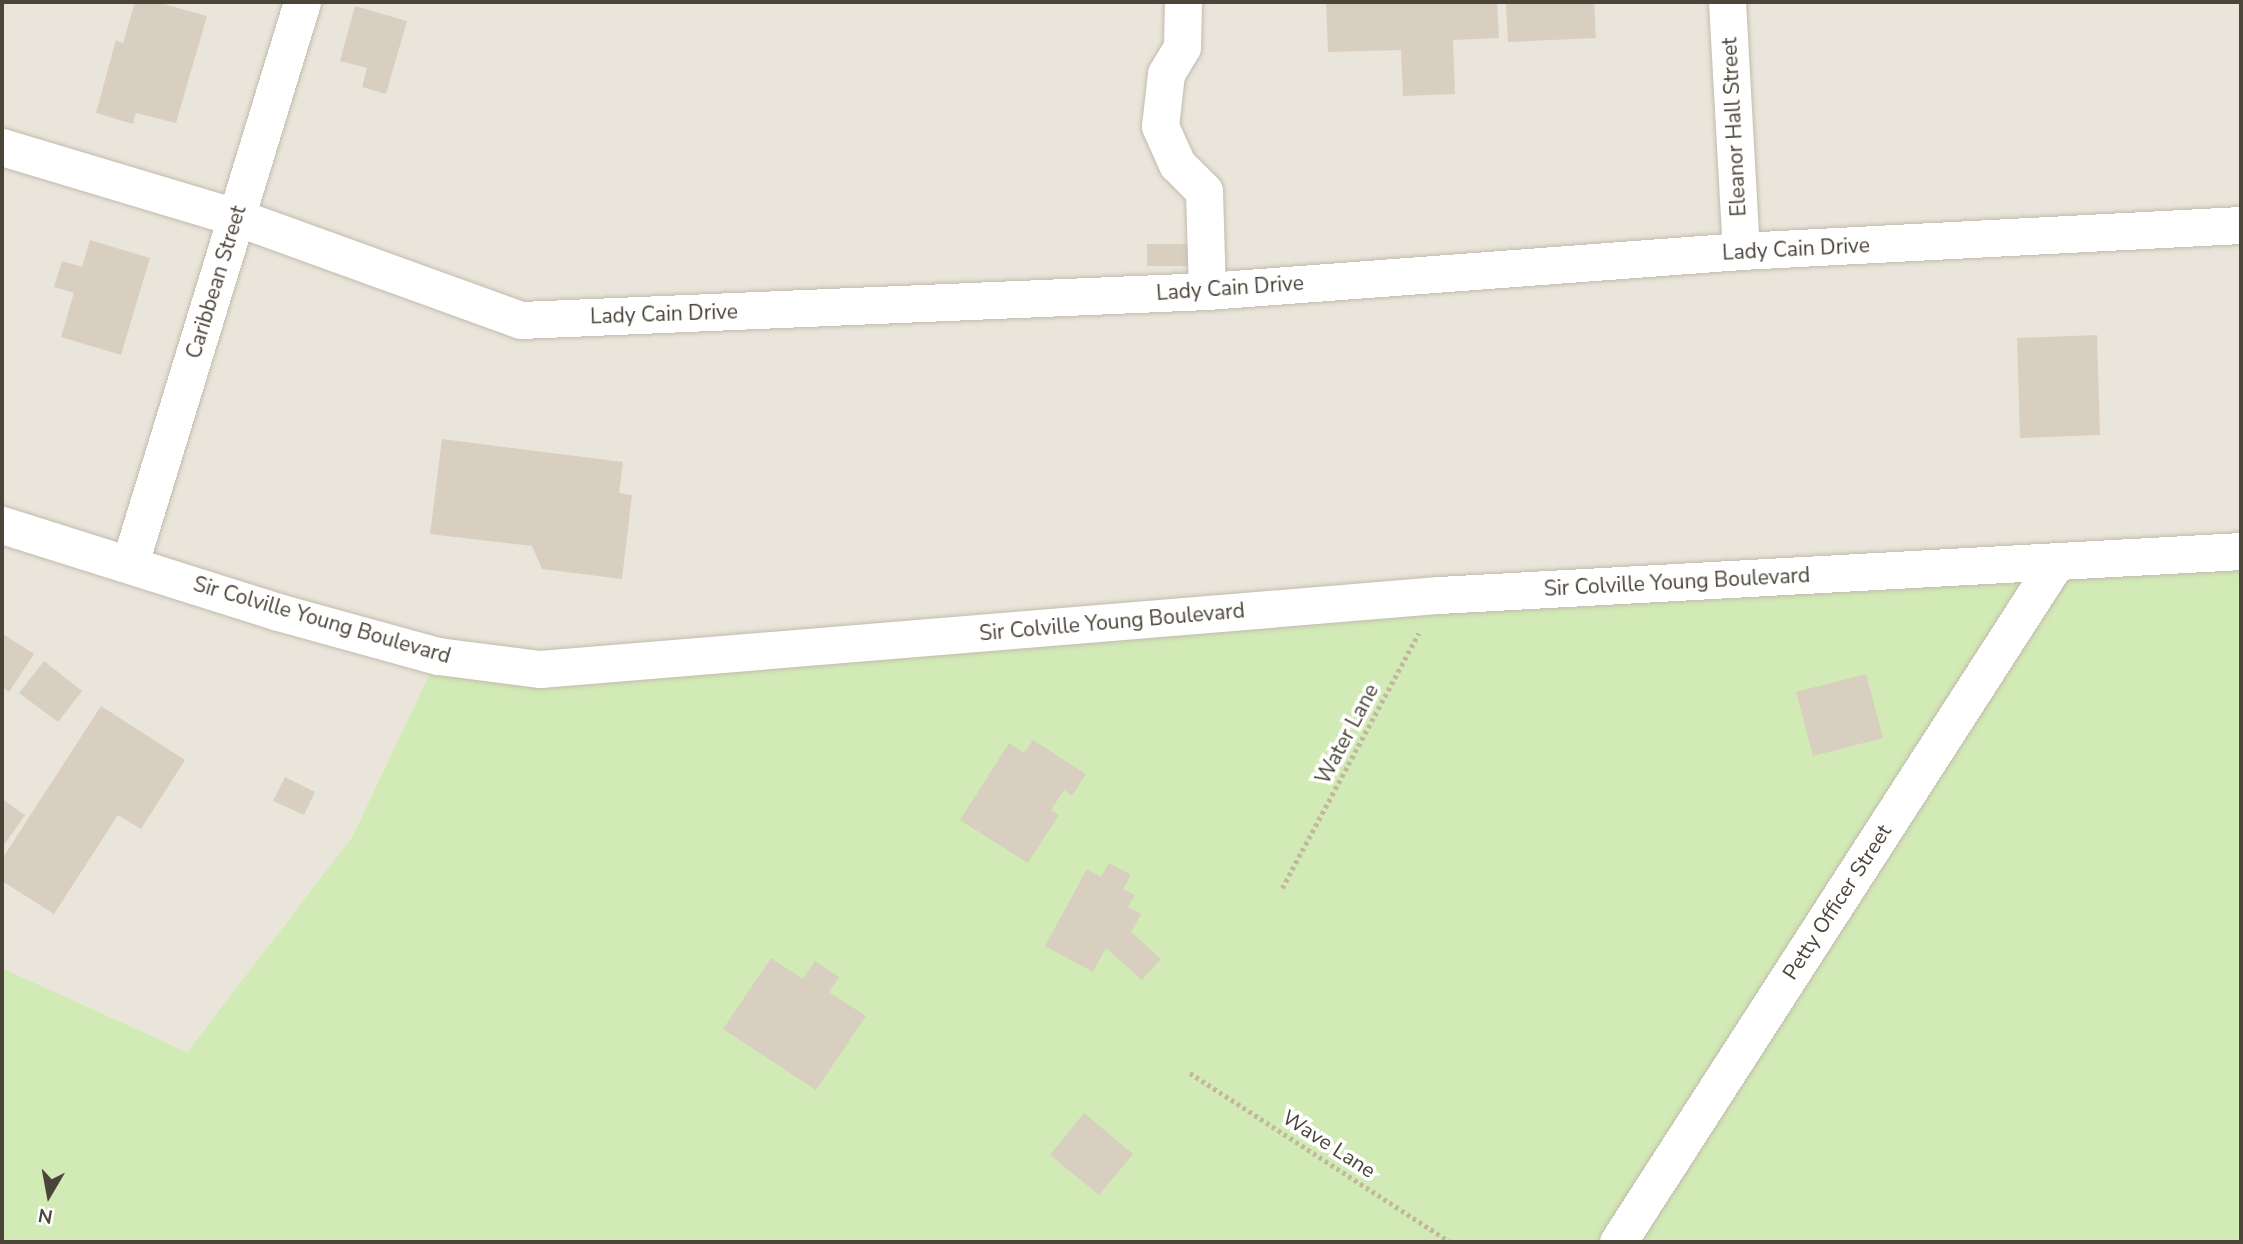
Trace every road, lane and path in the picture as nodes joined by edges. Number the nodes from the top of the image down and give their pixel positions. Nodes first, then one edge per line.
1 (302, 2) edge
2 (1183, 2) edge
3 (1727, 2) edge
4 (2, 147) edge
5 (236, 217) junction
6 (2241, 225) edge
7 (1741, 251) junction
8 (1207, 291) junction
9 (2, 525) edge
10 (2241, 551) edge
11 (2056, 562) junction
12 (130, 563) junction
13 (1439, 595) junction
14 (1282, 888) dead end
15 (1190, 1073) dead end
16 (1450, 1242) edge
17 (1618, 1242) edge

1 - 5 street, Caribbean Street
2 - 8 street
3 - 7 street, Eleanor Hall Street
4 - 5 street, Lady Cain Drive
5 - 8 street, Lady Cain Drive
5 - 12 street, Caribbean Street
6 - 7 street, Lady Cain Drive
7 - 8 street, Lady Cain Drive
9 - 12 street, Sir Colville Young Boulevard
10 - 11 street, Sir Colville Young Boulevard
11 - 13 street, Sir Colville Young Boulevard
11 - 17 street, Petty Officer Street
12 - 13 street, Sir Colville Young Boulevard
13 - 14 path, Water Lane
15 - 16 path, Wave Lane

